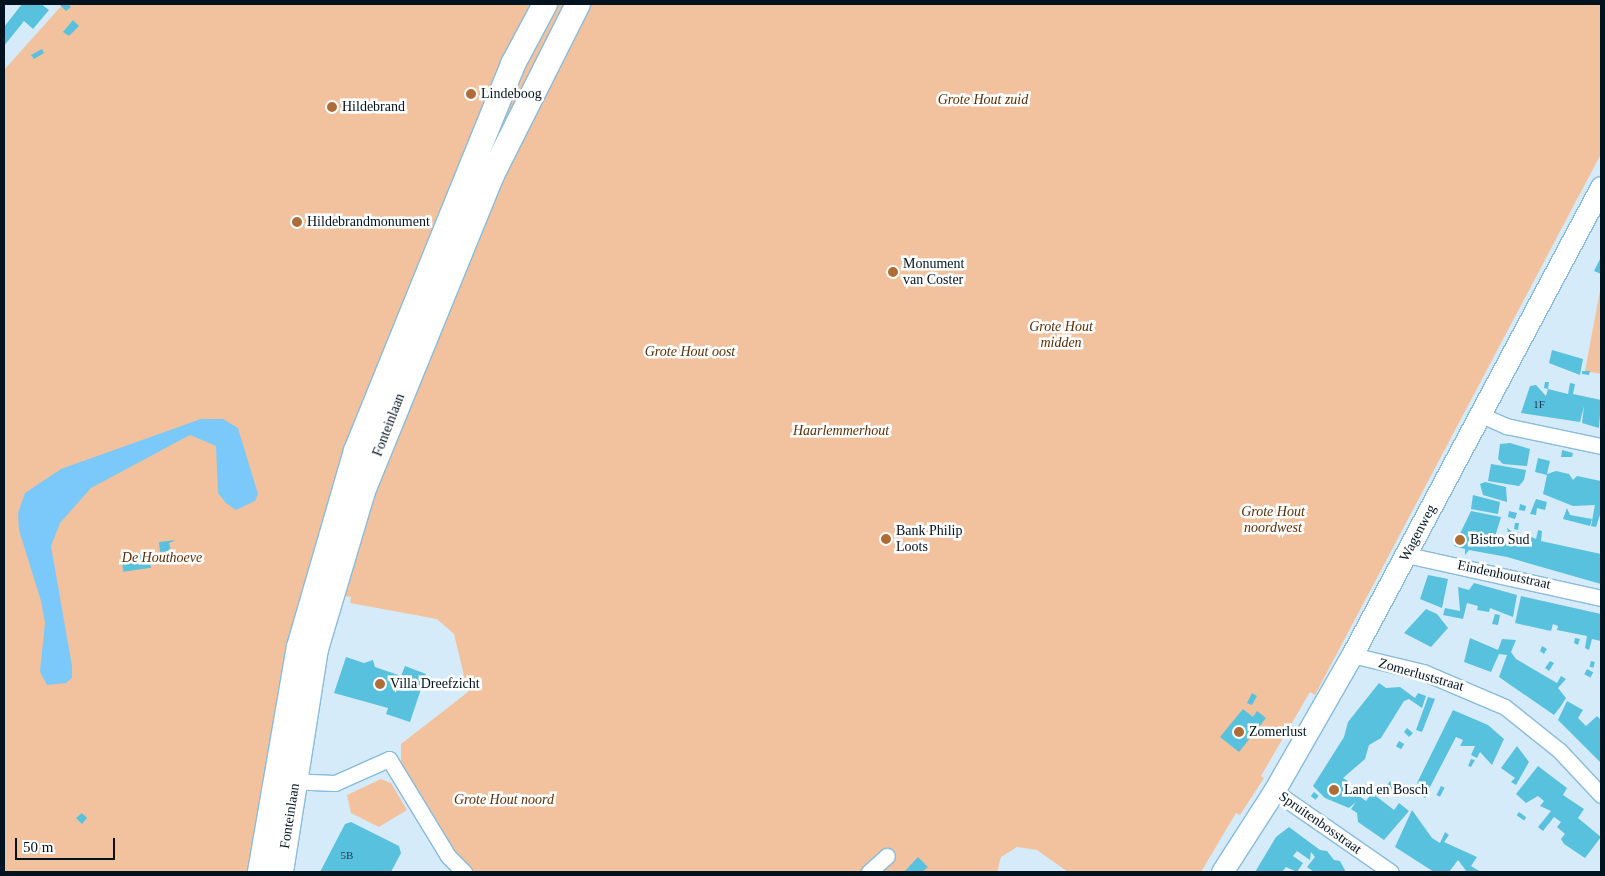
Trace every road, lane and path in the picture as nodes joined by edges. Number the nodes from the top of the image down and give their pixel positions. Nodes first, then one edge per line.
1 (545, 4) edge
2 (578, 4) edge
3 (1598, 201) edge
4 (1479, 414) junction
5 (1601, 446) edge
6 (1407, 555) junction
7 (1601, 598) edge
8 (1352, 655) junction
9 (286, 781) junction
10 (1274, 791) junction
11 (1601, 794) edge
12 (887, 856) dead end
13 (260, 872) edge
14 (281, 872) edge
15 (464, 872) edge
16 (869, 872) edge
17 (1222, 872) edge
18 (1391, 872) edge

1 - 9 main road, Fonteinlaan
2 - 9 main road, Fonteinlaan
3 - 4 street, Wagenweg
4 - 5 street
4 - 6 street, Wagenweg
6 - 7 street, Eindenhoutstraat
6 - 8 street, Wagenweg
8 - 10 street, Wagenweg
8 - 11 street, Zomerluststraat
9 - 13 main road, Fonteinlaan
9 - 14 main road, Fonteinlaan
9 - 15 street
10 - 17 street, Wagenweg
10 - 18 street, Spruitenbosstraat
12 - 16 street

